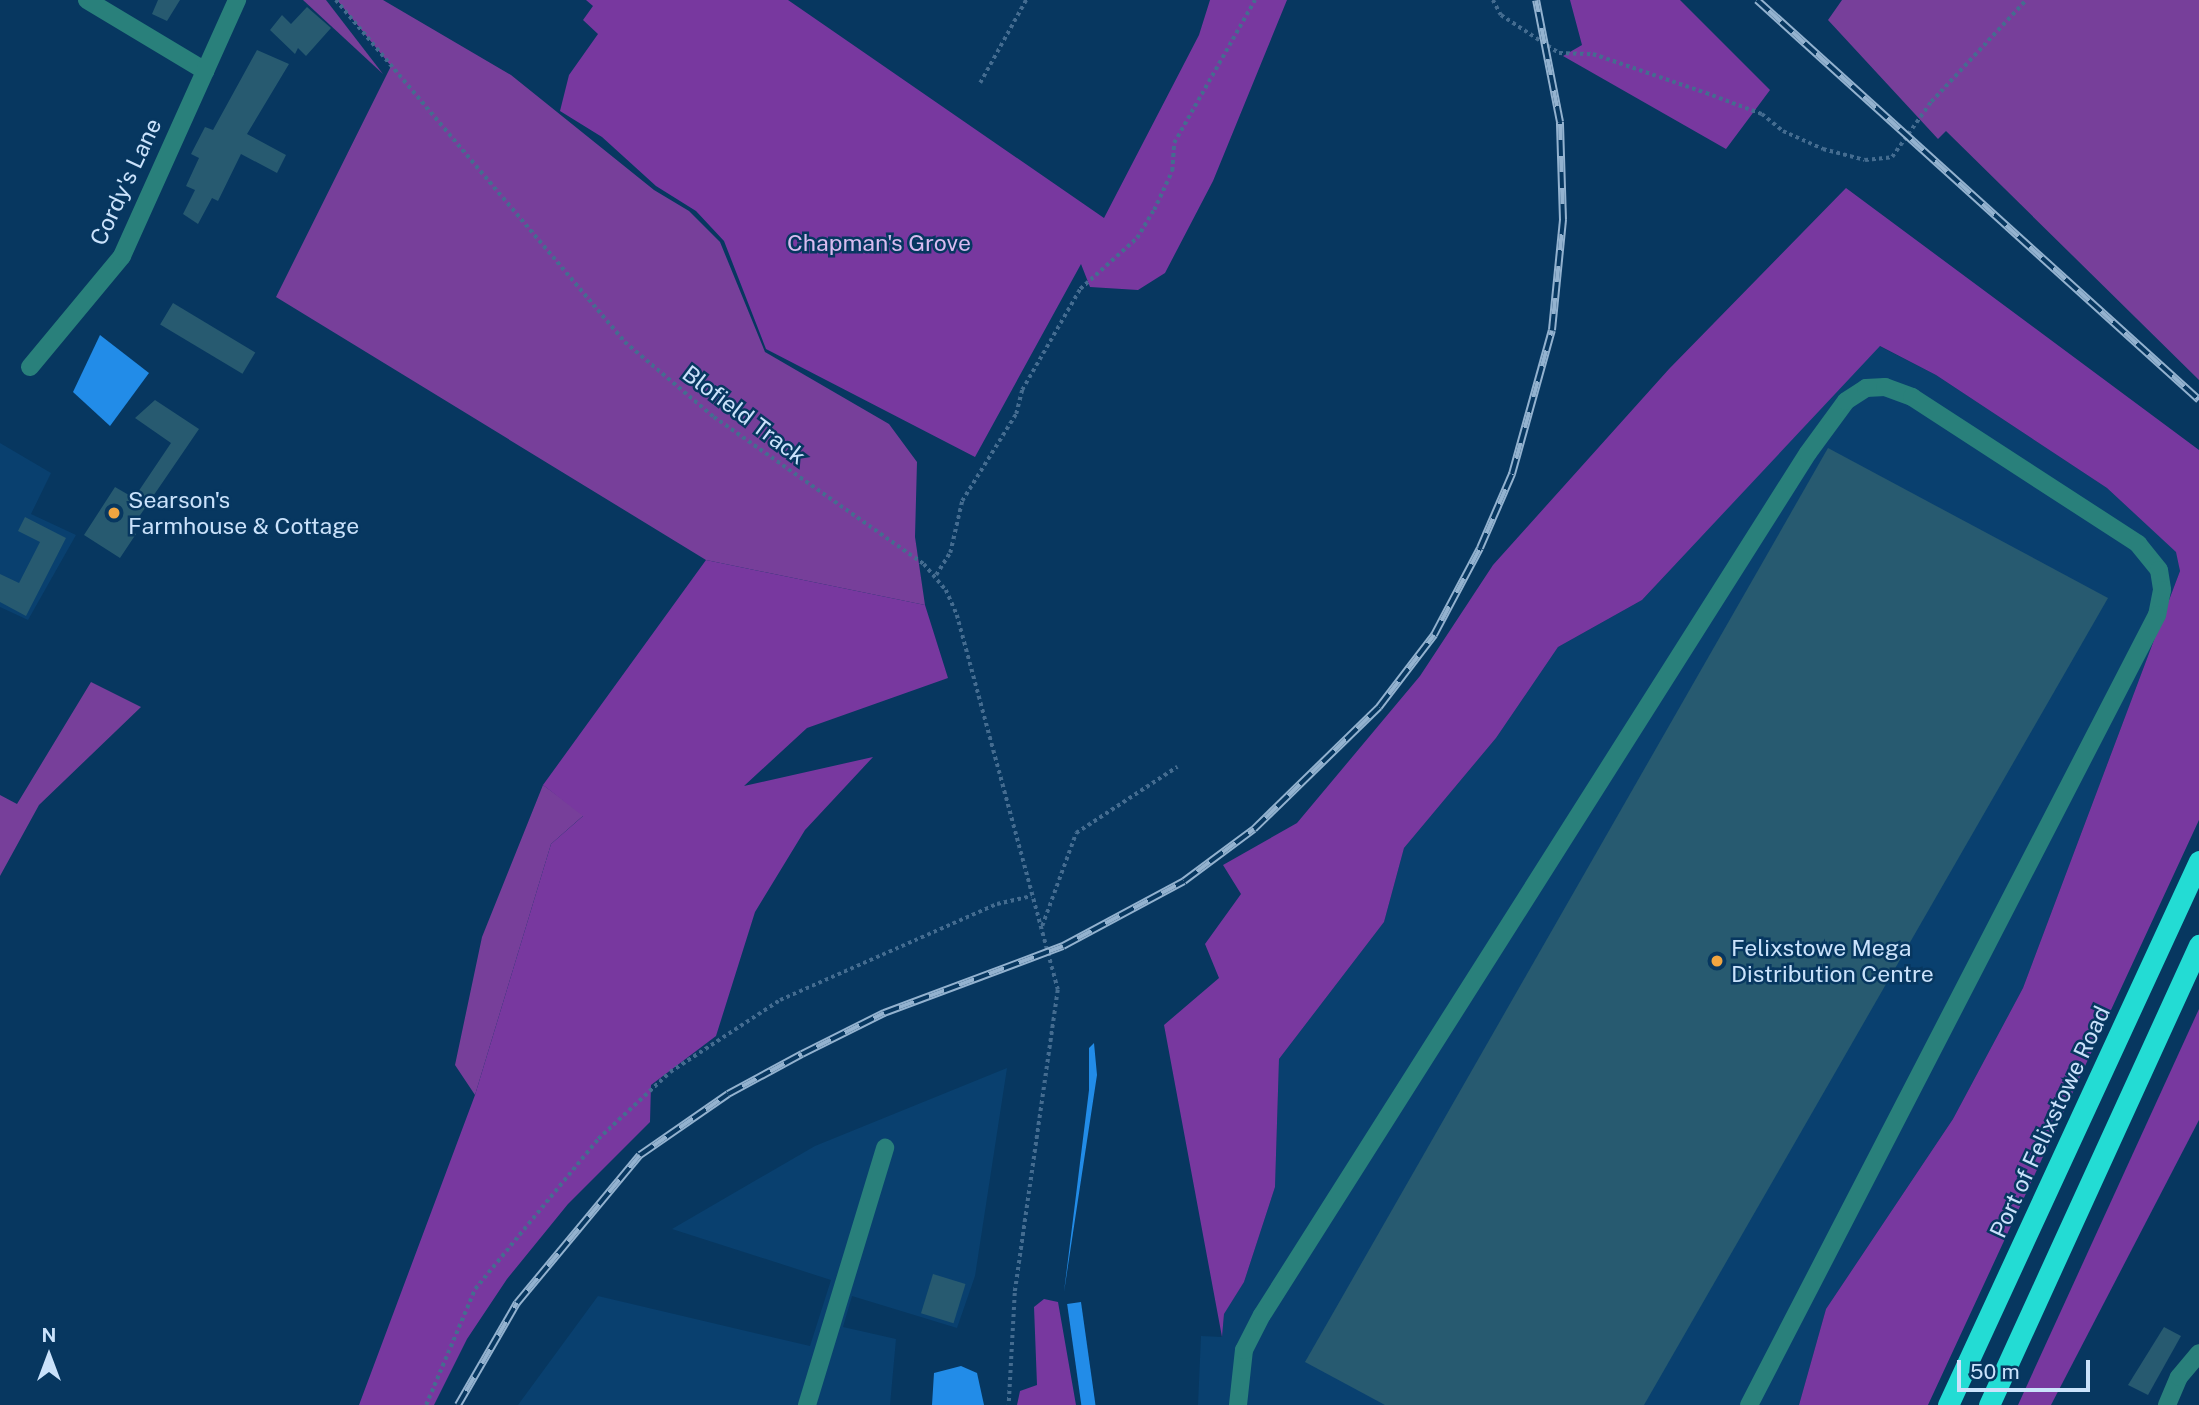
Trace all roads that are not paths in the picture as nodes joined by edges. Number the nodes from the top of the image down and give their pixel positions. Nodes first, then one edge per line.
1 (87, 0) edge
2 (237, 0) edge
3 (104, 6) edge
4 (205, 71) junction
5 (30, 367) dead end
6 (2199, 861) edge
7 (2199, 945) edge
8 (885, 1148) dead end
9 (2199, 1353) edge
10 (807, 1405) edge
11 (1238, 1405) edge
12 (1749, 1405) edge
13 (1948, 1405) edge
14 (1989, 1405) edge
15 (2167, 1405) edge

1 - 3 street
2 - 4 street, Cordy's Lane
3 - 4 street
4 - 5 street, Cordy's Lane
6 - 13 highway, Port of Felixstowe Road
7 - 14 highway
8 - 10 street
9 - 15 street
11 - 12 street

